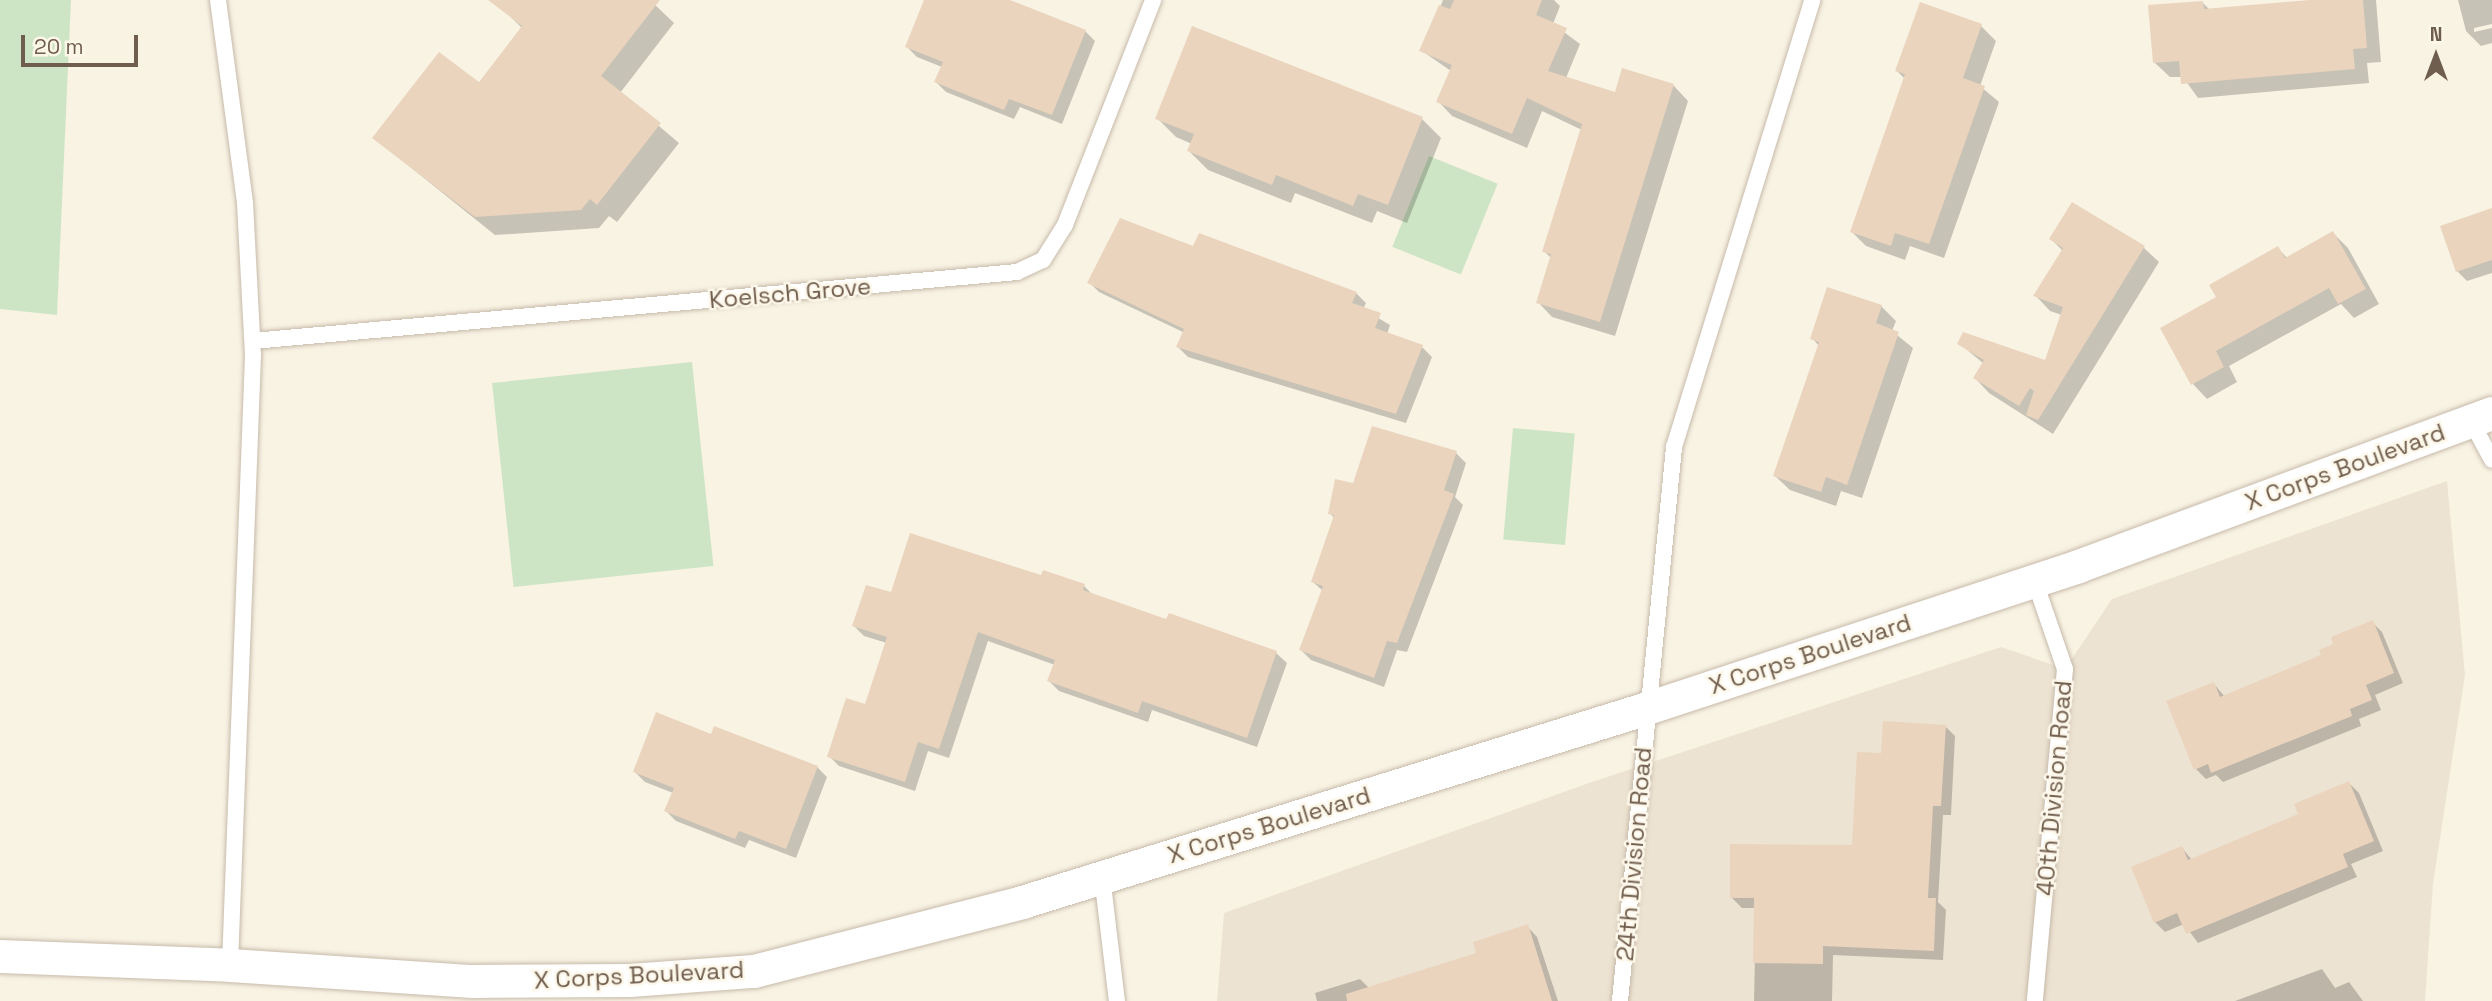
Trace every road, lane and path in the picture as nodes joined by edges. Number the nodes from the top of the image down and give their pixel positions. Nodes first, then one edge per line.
1 (218, 0) edge
2 (1153, 0) edge
3 (1812, 0) edge
4 (253, 341) junction
5 (2481, 417) edge
6 (2492, 460) edge
7 (2034, 579) junction
8 (1647, 708) junction
9 (1102, 876) junction
10 (0, 956) edge
11 (230, 965) junction
12 (1117, 1001) edge
13 (1620, 1001) edge
14 (2035, 1001) edge

1 - 4 lane
2 - 4 lane, Koelsch Grove
3 - 8 lane, 24th Division Road
4 - 11 lane
5 - 6 lane
5 - 7 street, X Corps Boulevard
7 - 8 street, X Corps Boulevard
7 - 14 lane, 40th Division Road
8 - 9 street, X Corps Boulevard
8 - 13 lane, 24th Division Road
9 - 11 street, X Corps Boulevard
9 - 12 lane
10 - 11 street, X Corps Boulevard

